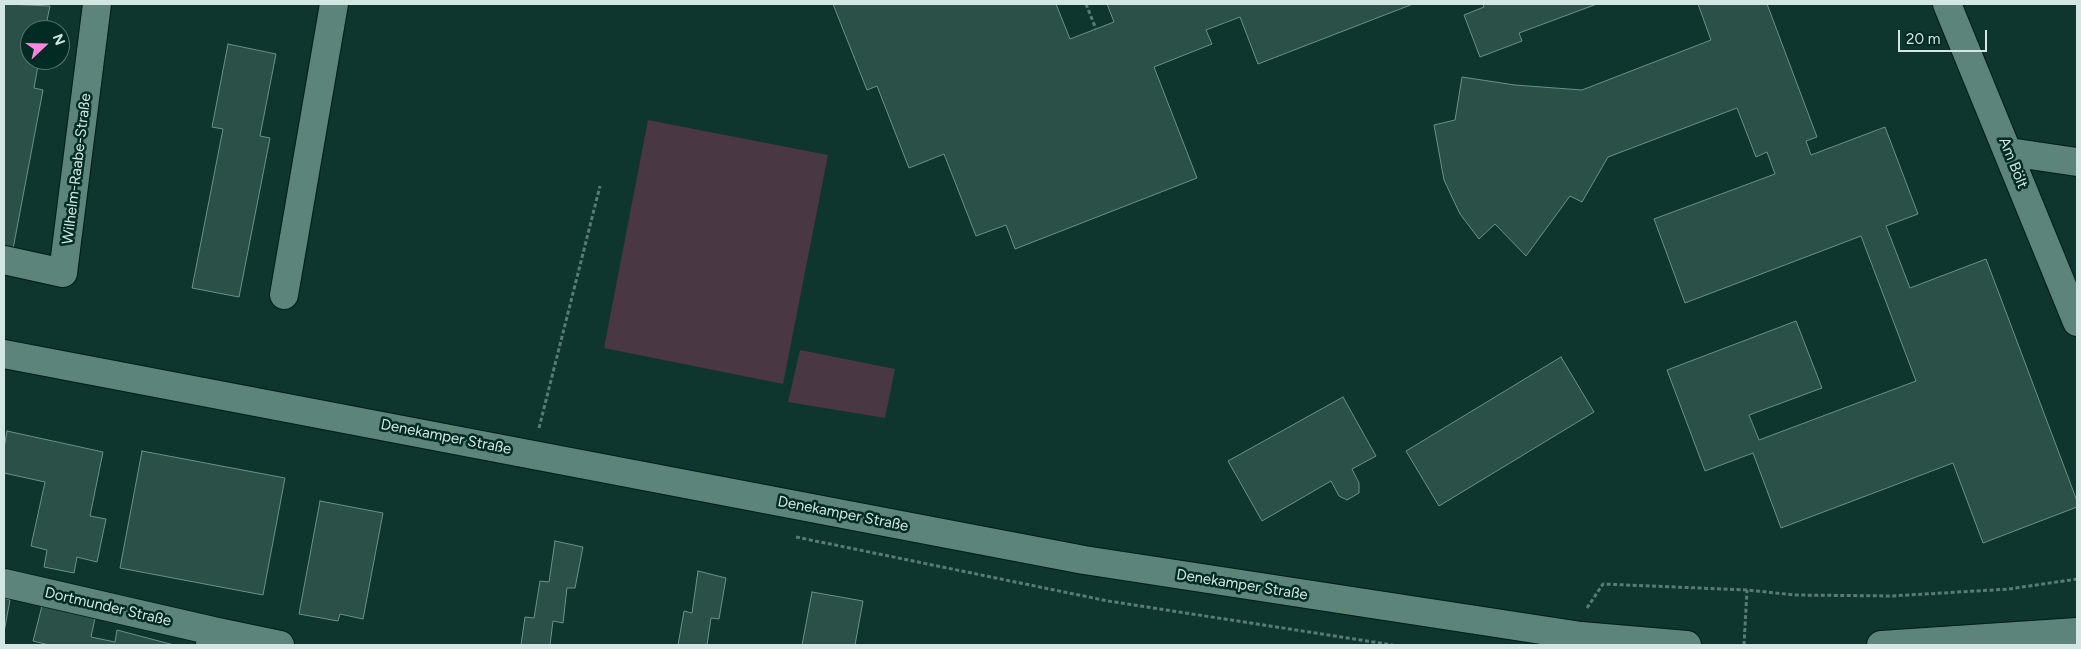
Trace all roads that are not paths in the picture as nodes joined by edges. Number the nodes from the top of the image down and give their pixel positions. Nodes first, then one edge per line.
1 (98, 4) edge
2 (334, 4) edge
3 (1947, 4) edge
4 (2009, 152) junction
5 (2077, 162) edge
6 (4, 260) edge
7 (284, 295) dead end
8 (2077, 322) edge
9 (4, 354) edge
10 (4, 583) edge
11 (2077, 632) edge
12 (212, 638) edge
13 (280, 645) edge
14 (1673, 645) edge
15 (1880, 645) edge

1 - 6 street, Wilhelm-Raabe-Straße
2 - 7 street
3 - 4 street, Am Bölt
4 - 5 street
4 - 8 street, Am Bölt
9 - 14 street, Denekamper Straße
10 - 12 street, Dortmunder Straße
11 - 15 street
12 - 13 street, Dortmunder Straße

